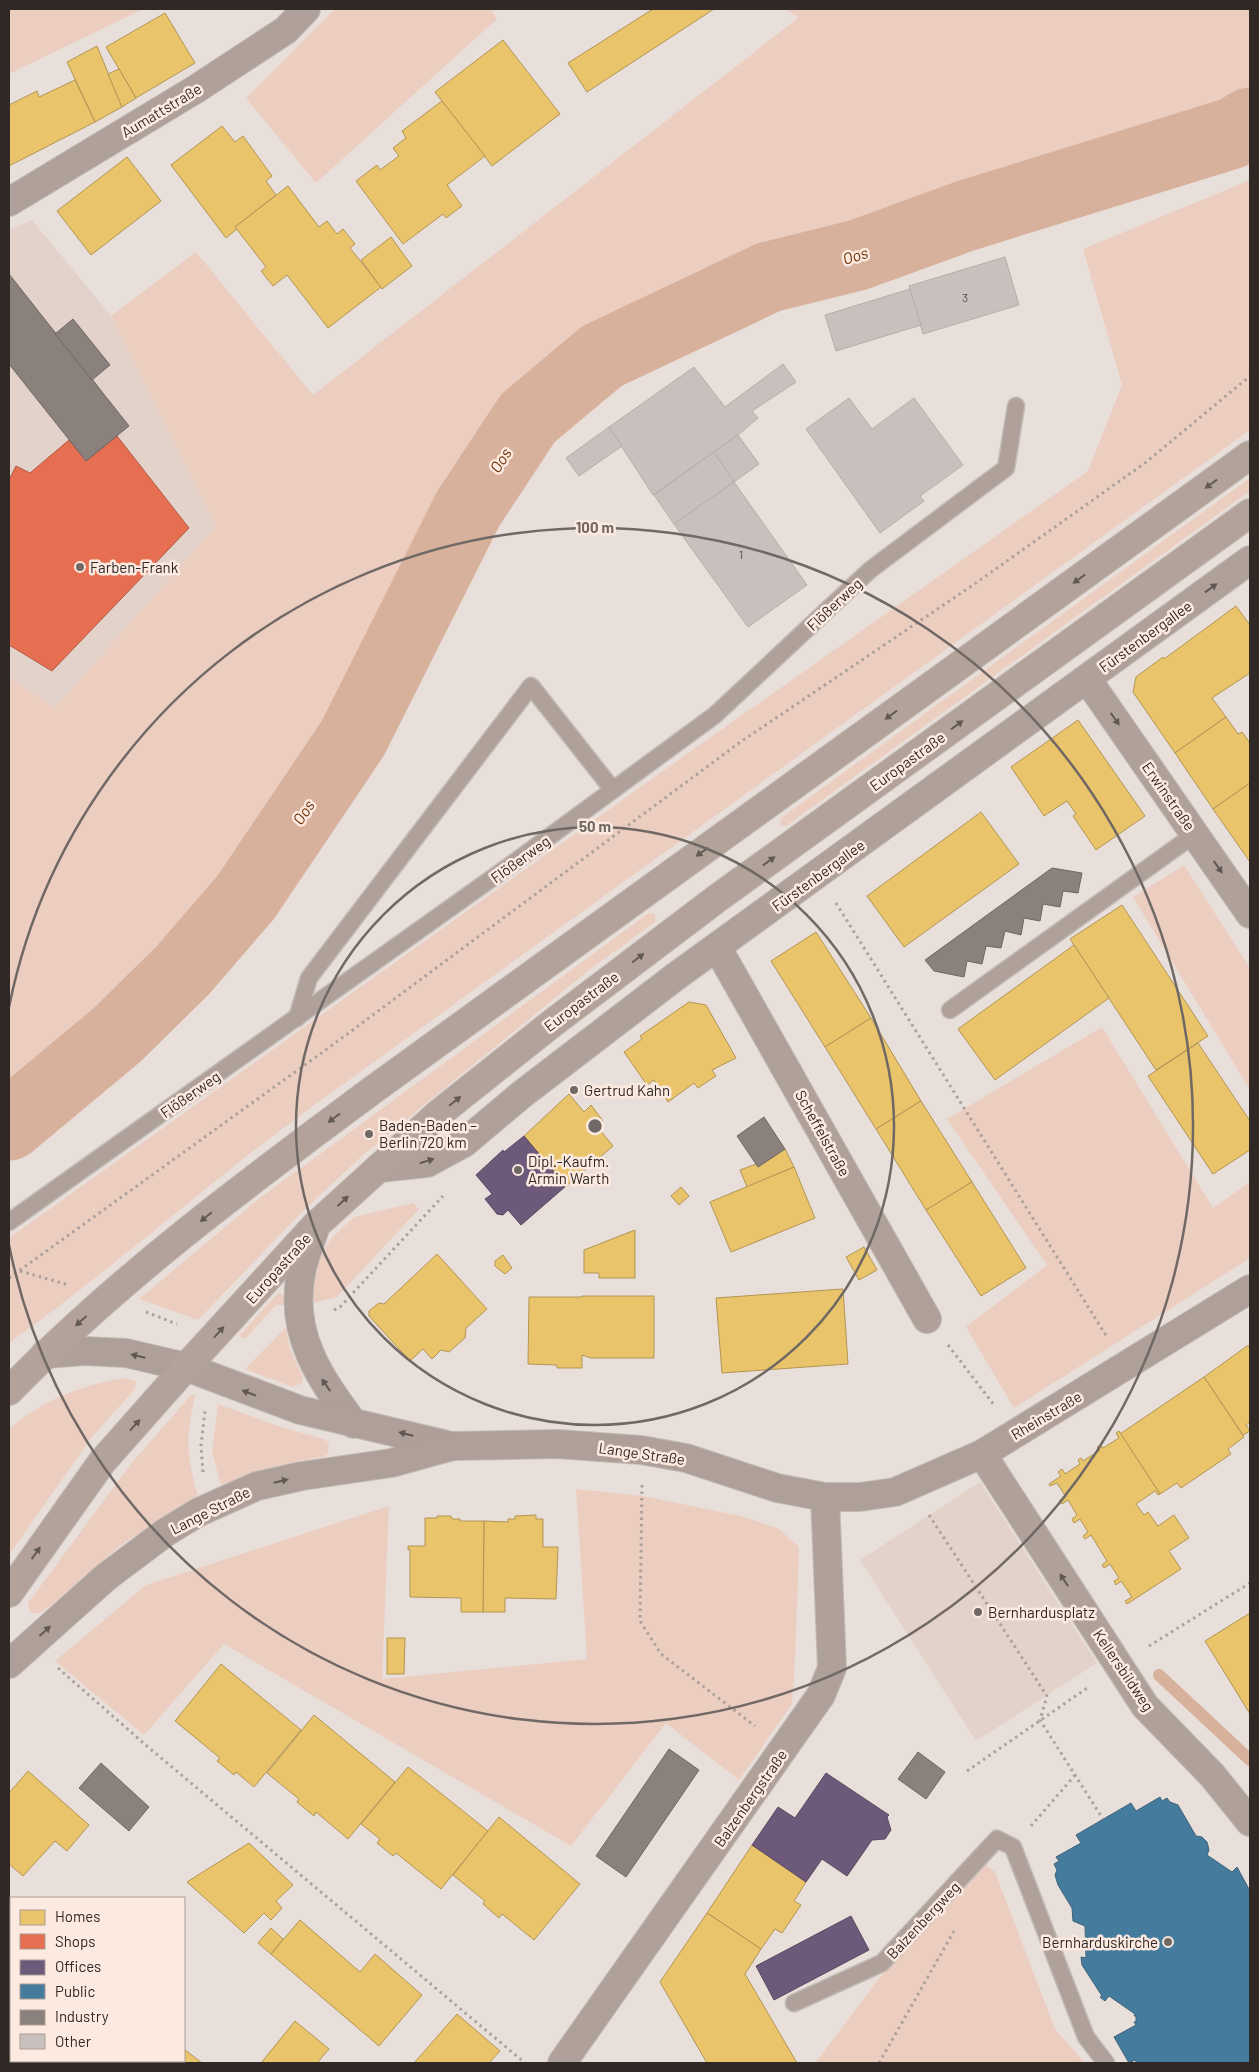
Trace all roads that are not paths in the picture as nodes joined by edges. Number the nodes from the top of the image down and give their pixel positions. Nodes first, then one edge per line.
1 (306, 9) edge
2 (9, 202) edge
3 (1016, 406) dead end
4 (1250, 455) edge
5 (1250, 513) edge
6 (1250, 560) edge
7 (1087, 679) junction
8 (613, 790) junction
9 (1195, 834) junction
10 (1250, 914) edge
11 (717, 947) junction
12 (950, 1010) dead end
13 (298, 1018) junction
14 (378, 1168) junction
15 (9, 1222) edge
16 (316, 1226) junction
17 (1250, 1289) edge
18 (927, 1319) road end
19 (45, 1354) junction
20 (186, 1367) junction
21 (9, 1391) edge
22 (354, 1424) junction
23 (453, 1446) junction
24 (982, 1454) junction
25 (825, 1497) junction
26 (9, 1594) edge
27 (9, 1664) edge
28 (1250, 1822) edge
29 (794, 2003) dead end
30 (562, 2063) edge
31 (1106, 2063) edge

1 - 2 street, Aumattstraße
3 - 8 lane, Flößerweg
4 -> 19 main road
14 -> 5 main road, Europastraße
7 -> 6 street, Fürstenbergallee
7 -> 9 street, Erwinstraße
7 - 11 street, Fürstenbergallee
8 - 13 lane, Flößerweg
8 - 13 lane
9 -> 10 street, Erwinstraße
9 - 12 lane
14 -> 11 street, Fürstenbergallee
11 - 18 street, Scheffelstraße
13 - 15 lane, Flößerweg
16 -> 14 main road, Europastraße
20 -> 16 main road, Europastraße
22 -> 16 street
17 - 24 street, Rheinstraße
20 -> 19 street, Lange Straße
19 - 21 main road
22 -> 20 street, Lange Straße
26 -> 20 main road, Europastraße
23 -> 22 street, Lange Straße
23 - 25 street, Lange Straße
27 -> 23 street, Lange Straße
24 - 25 street, Rheinstraße
28 -> 24 street, Kellersbildweg
25 - 30 street, Balzenbergstraße
29 - 31 lane, Balzenbergweg

